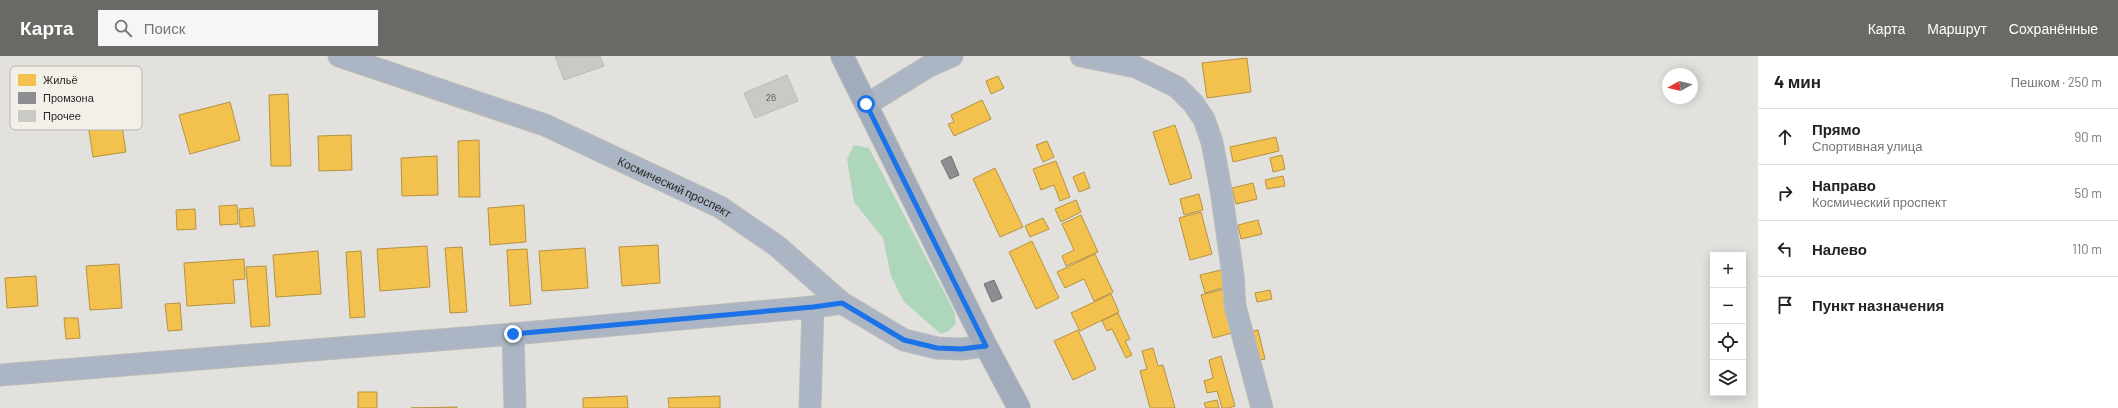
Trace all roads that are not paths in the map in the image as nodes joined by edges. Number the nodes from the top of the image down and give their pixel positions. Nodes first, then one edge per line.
1 (338, 56) edge
2 (842, 56) edge
3 (952, 56) edge
4 (1081, 56) edge
5 (866, 104) junction
6 (842, 303) junction
7 (813, 307) junction
8 (513, 334) junction
9 (986, 346) junction
10 (0, 375) edge
11 (515, 408) edge
12 (810, 408) edge
13 (1019, 408) edge
14 (1262, 408) edge

1 - 6 street, Космический проспект
2 - 5 street
3 - 5 street
4 - 14 street
5 - 9 street
6 - 7 street
6 - 9 street, Космический проспект
7 - 8 street
7 - 12 street
8 - 10 street
8 - 11 street
9 - 13 street

